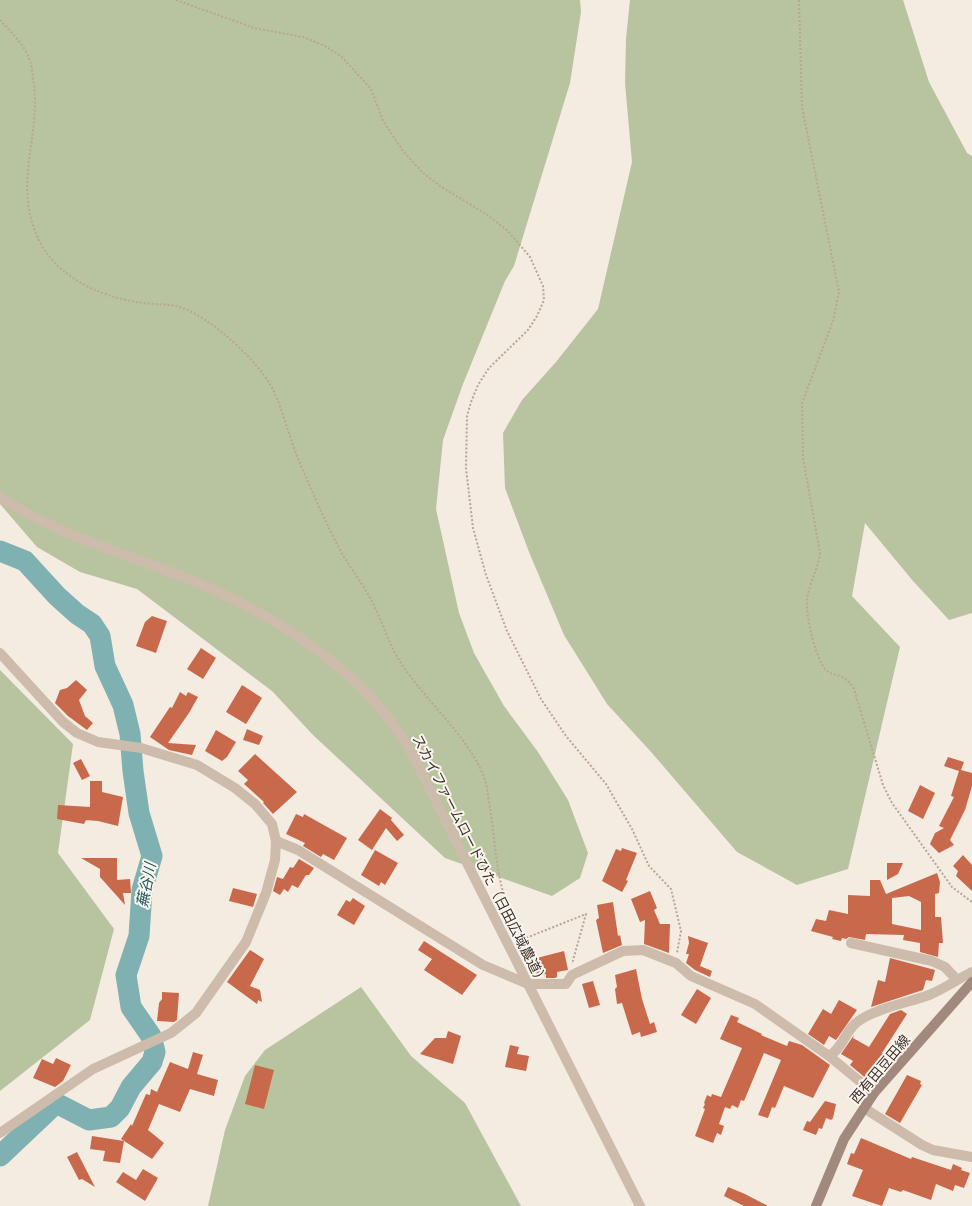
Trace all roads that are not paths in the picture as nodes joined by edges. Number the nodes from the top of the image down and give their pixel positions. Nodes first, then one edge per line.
1 (0, 497) edge
2 (0, 653) edge
3 (276, 841) junction
4 (851, 942) dead end
5 (972, 972) edge
6 (957, 980) junction
7 (972, 982) edge
8 (528, 984) junction
9 (829, 1056) junction
10 (874, 1093) junction
11 (864, 1108) junction
12 (0, 1133) edge
13 (972, 1157) edge
14 (640, 1206) edge
15 (816, 1206) edge

1 - 8 street, スカイファームロードひた（日田広域農道）
2 - 3 street
3 - 8 street
3 - 12 street
4 - 6 street
5 - 6 street
6 - 9 street
7 - 10 main road, 西有田豆田線
8 - 9 street
8 - 14 street, スカイファームロードひた（日田広域農道）
9 - 10 street
10 - 11 main road, 西有田豆田線
11 - 13 street
11 - 15 main road, 西有田豆田線

